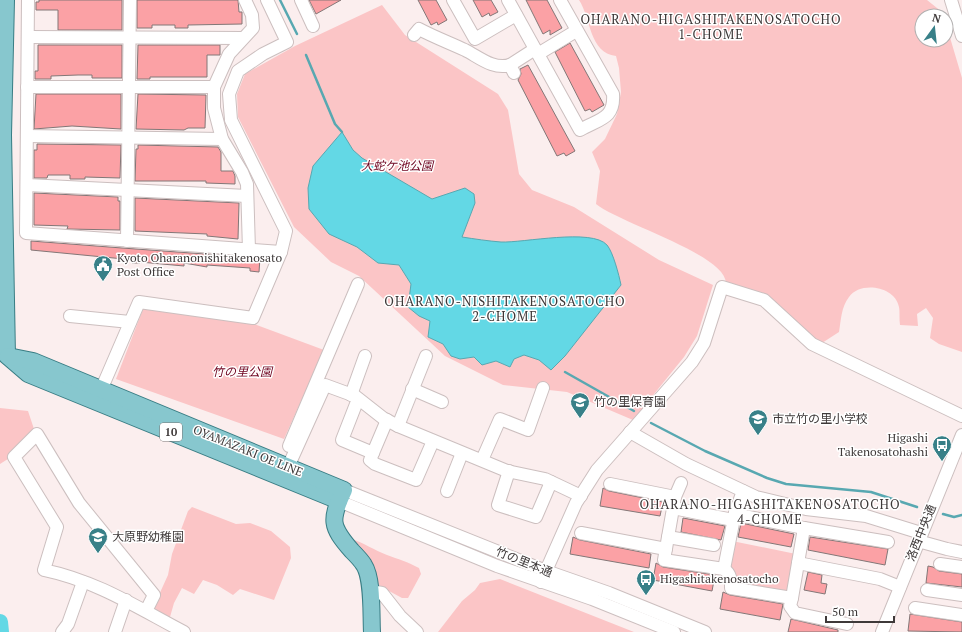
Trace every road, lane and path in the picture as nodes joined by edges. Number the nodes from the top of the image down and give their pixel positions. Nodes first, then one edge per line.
1 (6, 0) edge
2 (28, 0) edge
3 (130, 0) edge
4 (245, 0) edge
5 (267, 0) edge
6 (301, 0) edge
7 (453, 0) edge
8 (508, 0) edge
9 (560, 0) edge
10 (950, 0) edge
11 (516, 15) junction
12 (313, 26) dead end
13 (576, 31) junction
14 (414, 35) dead end
15 (962, 36) edge
16 (28, 37) junction
17 (129, 37) junction
18 (243, 38) junction
19 (475, 39) junction
20 (465, 50) junction
21 (536, 51) junction
22 (28, 87) junction
23 (129, 87) junction
24 (214, 88) junction
25 (1, 135) edge
26 (27, 136) junction
27 (128, 138) junction
28 (222, 139) junction
29 (27, 185) junction
30 (128, 190) junction
31 (247, 196) junction
32 (127, 241) junction
33 (249, 250) junction
34 (281, 252) junction
35 (358, 284) dead end
36 (70, 316) dead end
37 (130, 322) junction
38 (3, 356) edge
39 (365, 356) dead end
40 (426, 356) dead end
41 (543, 388) dead end
42 (412, 389) junction
43 (101, 390) junction
44 (355, 397) junction
45 (442, 401) dead end
46 (962, 416) edge
47 (392, 423) junction
48 (630, 432) junction
49 (962, 435) edge
50 (433, 441) junction
51 (372, 453) junction
52 (462, 453) junction
53 (482, 460) junction
54 (285, 466) junction
55 (509, 471) junction
56 (551, 482) junction
57 (681, 483) dead end
58 (610, 484) dead end
59 (447, 491) dead end
60 (743, 491) junction
61 (341, 496) junction
62 (581, 496) junction
63 (674, 502) junction
64 (734, 516) junction
65 (804, 528) junction
66 (581, 533) dead end
67 (668, 537) junction
68 (920, 537) junction
69 (888, 542) dead end
70 (714, 545) dead end
71 (666, 549) junction
72 (962, 552) edge
73 (798, 563) junction
74 (940, 564) dead end
75 (962, 567) edge
76 (724, 569) junction
77 (544, 577) junction
78 (83, 582) junction
79 (900, 587) junction
80 (927, 590) dead end
81 (370, 591) junction
82 (962, 595) edge
83 (792, 598) junction
84 (126, 600) junction
85 (915, 608) dead end
86 (146, 611) junction
87 (962, 615) edge
88 (847, 624) dead end
89 (181, 631) edge
90 (62, 632) edge
91 (115, 632) edge
92 (372, 632) edge
93 (417, 632) edge
94 (674, 632) edge
95 (705, 632) edge
96 (882, 632) edge

1 - 25 main road
2 - 16 street
3 - 17 street
4 - 18 street
5 - 34 street
6 - 12 street
7 - 19 street
8 - 11 street
9 - 13 street
10 - 15 street
11 - 19 street
11 - 21 street
13 - 21 street
13 - 21 street
14 - 20 street
16 - 17 street
16 - 22 street
17 - 18 street
17 - 23 street
18 - 24 street
19 - 20 street
20 - 21 street
22 - 23 street
22 - 26 street
23 - 24 street
23 - 27 street
24 - 28 street
25 - 38 main road
26 - 27 street
26 - 29 street
27 - 28 street
27 - 30 street
28 - 31 street
29 - 30 street
29 - 32 street
30 - 31 street
30 - 32 street
31 - 33 street
32 - 33 street
33 - 34 street
34 - 37 street
35 - 54 street
36 - 37 street
37 - 43 street
38 - 43 main road, OYAMAZAKI OE LINE / 10
38 - 61 main road, OYAMAZAKI OE LINE / 10
39 - 44 street
40 - 42 street
41 - 53 street
42 - 45 street
42 - 47 street
43 - 54 main road, OYAMAZAKI OE LINE / 10
44 - 47 street
44 - 51 street
44 - 54 street
46 - 48 street
47 - 50 street
47 - 51 street
48 - 60 street
48 - 62 street
49 - 68 street, 洛西中央通
50 - 51 street
50 - 52 street
52 - 53 street
52 - 59 street
53 - 55 street
54 - 61 main road, OYAMAZAKI OE LINE / 10
55 - 56 street
55 - 56 street
56 - 62 street
57 - 63 street
58 - 63 street
60 - 64 street
60 - 68 street
61 - 77 street, 竹の里本通
61 - 81 main road
62 - 77 street
63 - 64 street
63 - 67 street
64 - 65 street
64 - 76 street
65 - 69 street
65 - 73 street
66 - 71 street
67 - 70 street
67 - 71 street
68 - 72 street
68 - 79 street, 洛西中央通
71 - 76 street
73 - 79 street
73 - 83 street
74 - 75 street
76 - 83 street
77 - 94 street, 竹の里本通
77 - 95 street, 竹の里本通
78 - 84 street
78 - 86 street
78 - 90 street
79 - 96 street, 洛西中央通
80 - 82 street
81 - 92 main road
81 - 93 street
83 - 88 street
84 - 86 street
84 - 91 street
85 - 87 street
86 - 89 street

